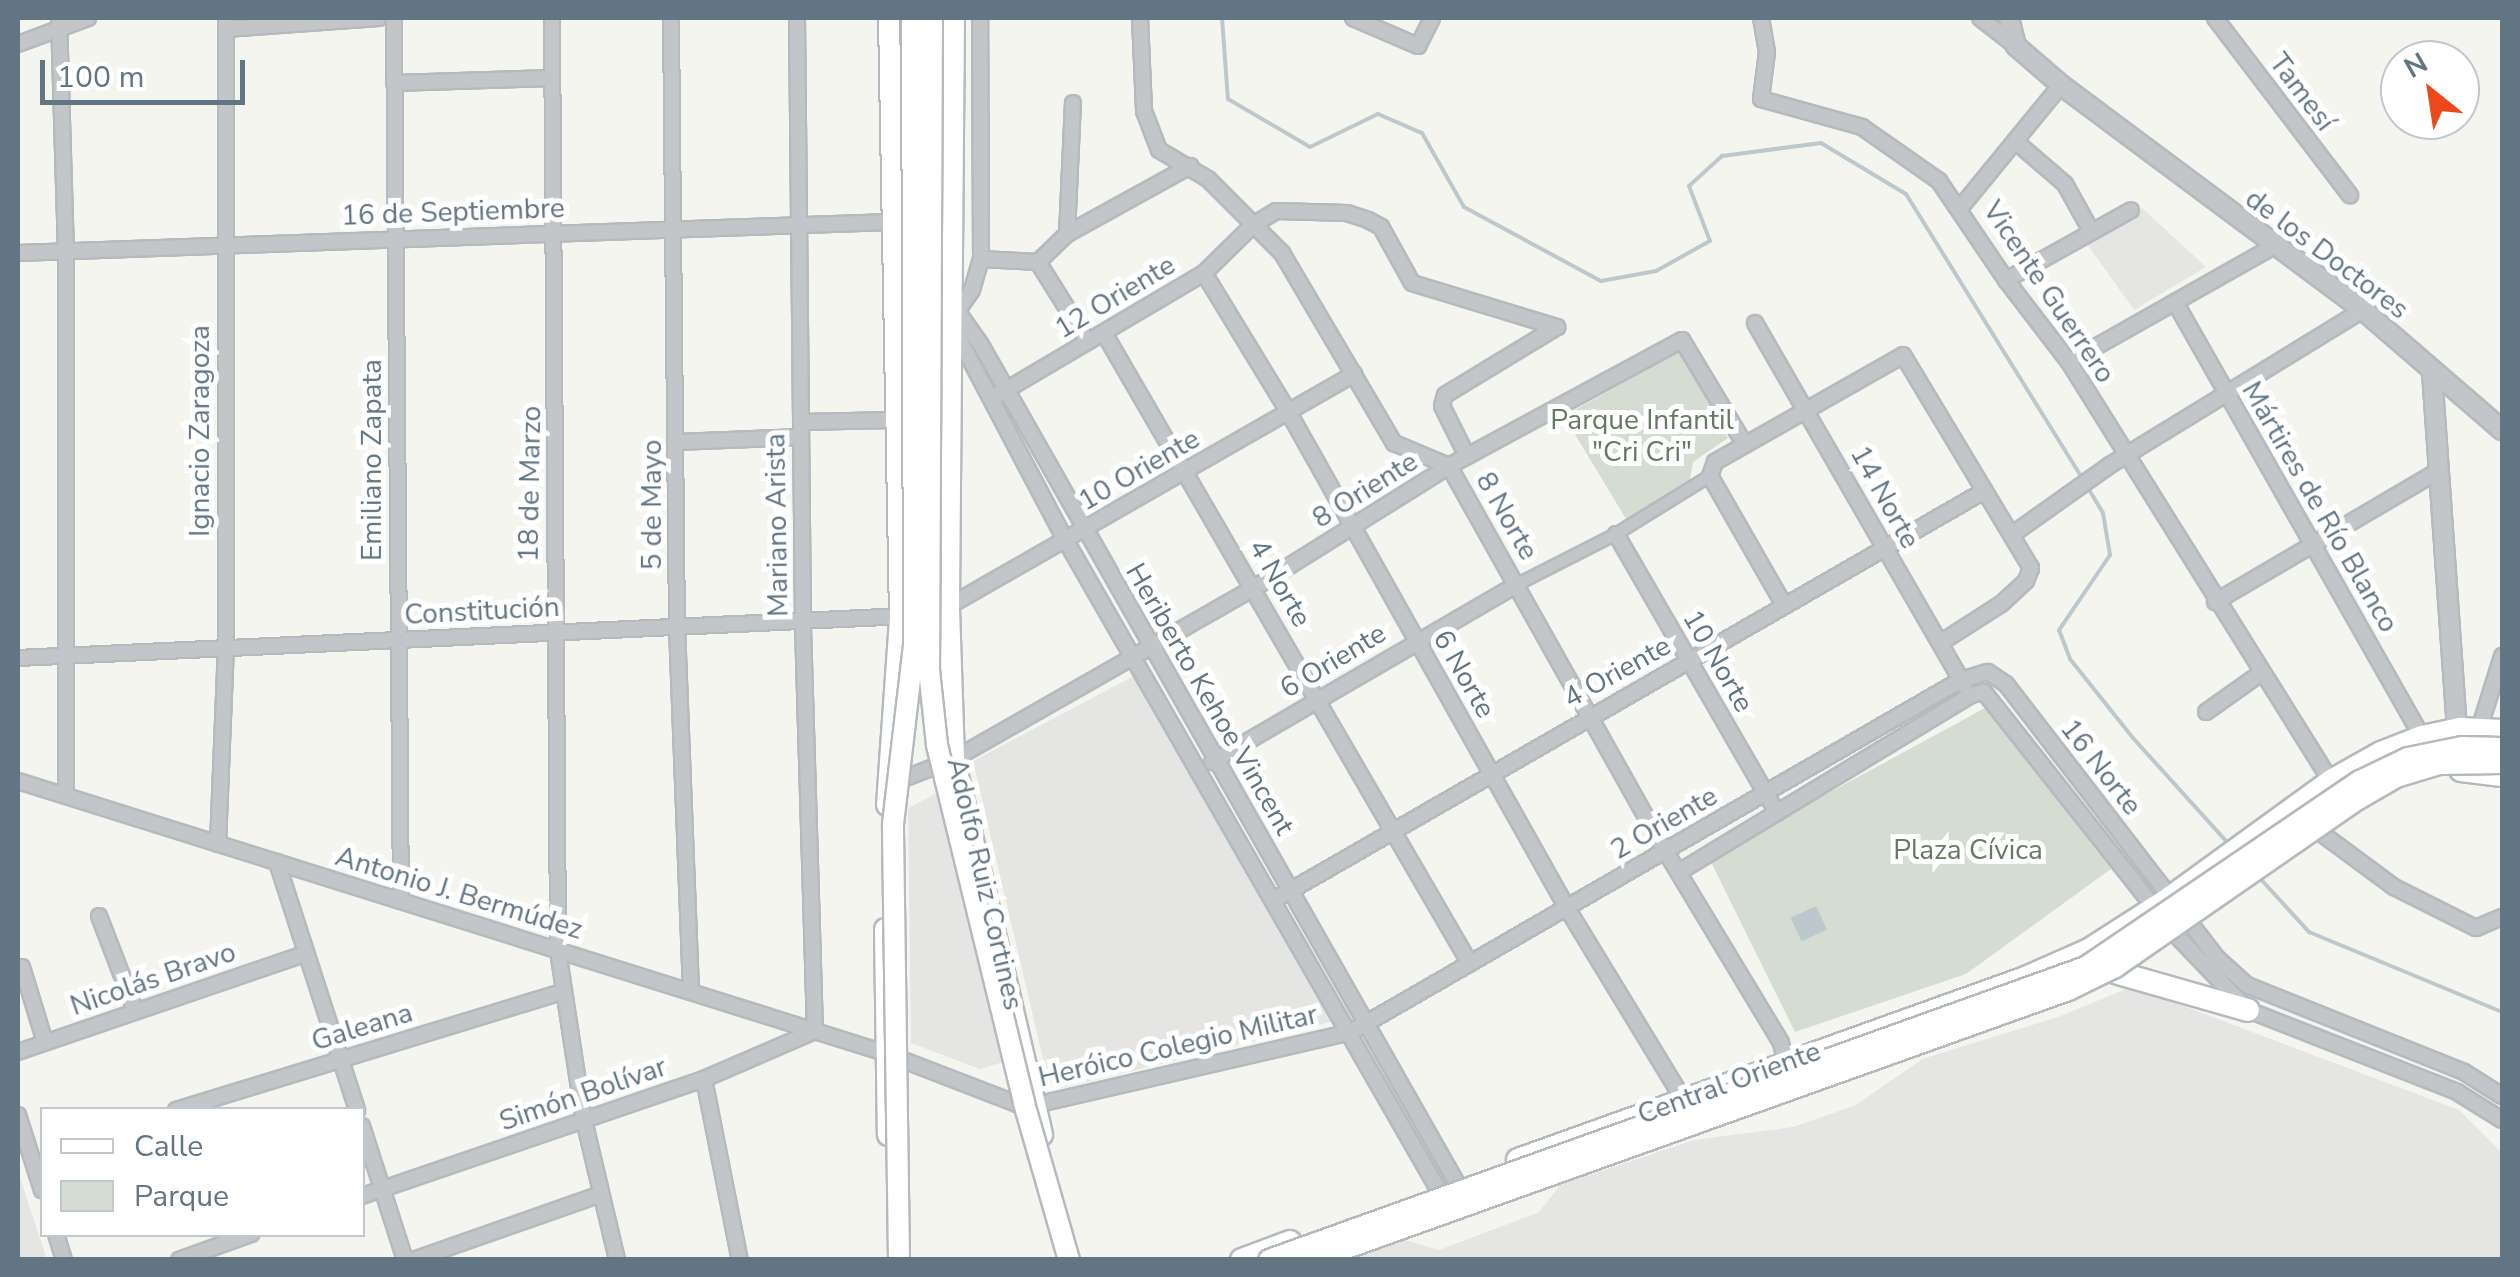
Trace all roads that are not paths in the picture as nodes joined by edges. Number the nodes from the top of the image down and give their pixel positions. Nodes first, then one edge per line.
1 (88, 18) edge
2 (379, 18) edge
3 (394, 18) edge
4 (552, 18) edge
5 (671, 18) edge
6 (797, 18) edge
7 (889, 18) edge
8 (912, 18) edge
9 (932, 18) edge
10 (954, 18) edge
11 (980, 18) edge
12 (1140, 18) edge
13 (1353, 18) edge
14 (1432, 18) edge
15 (1761, 18) edge
16 (1980, 18) edge
17 (2009, 18) edge
18 (2215, 18) edge
19 (226, 23) edge
20 (59, 24) edge
21 (18, 44) edge
22 (2016, 46) junction
23 (552, 78) junction
24 (394, 83) junction
25 (2061, 85) junction
26 (1073, 103) dead end
27 (2016, 141) junction
28 (1190, 166) junction
29 (2350, 195) dead end
30 (1961, 207) junction
31 (2131, 210) dead end
32 (1253, 224) junction
33 (799, 226) junction
34 (676, 230) junction
35 (890, 230) junction
36 (2091, 231) junction
37 (552, 234) junction
38 (1067, 234) junction
39 (395, 239) junction
40 (224, 245) junction
41 (2274, 246) junction
42 (66, 252) junction
43 (18, 254) edge
44 (980, 259) junction
45 (1038, 262) junction
46 (1204, 273) junction
47 (2006, 280) junction
48 (2174, 302) junction
49 (953, 309) junction
50 (2363, 310) junction
51 (1755, 323) dead end
52 (1104, 332) junction
53 (1088, 342) junction
54 (2069, 362) junction
55 (2432, 372) junction
56 (1354, 374) junction
57 (998, 395) junction
58 (2225, 395) junction
59 (1808, 410) junction
60 (1289, 413) junction
61 (894, 420) junction
62 (801, 429) junction
63 (2502, 430) edge
64 (677, 442) junction
65 (1744, 443) junction
66 (2128, 454) junction
67 (1467, 456) junction
68 (1448, 466) junction
69 (1188, 471) junction
70 (2437, 472) junction
71 (1710, 476) junction
72 (1984, 490) junction
73 (1352, 528) junction
74 (1085, 530) junction
75 (1616, 534) junction
76 (2013, 534) junction
77 (1066, 541) junction
78 (2315, 544) junction
79 (1884, 546) junction
80 (1518, 584) junction
81 (1254, 588) junction
82 (2215, 602) junction
83 (1784, 605) junction
84 (949, 608) junction
85 (900, 617) junction
86 (803, 621) junction
87 (677, 627) junction
88 (553, 632) junction
89 (398, 640) junction
90 (1416, 641) junction
91 (1940, 642) junction
92 (1152, 646) junction
93 (226, 647) junction
94 (69, 654) junction
95 (2502, 656) edge
96 (18, 658) edge
97 (1134, 658) junction
98 (1690, 661) junction
99 (1988, 672) joint
100 (2261, 673) junction
101 (1962, 680) junction
102 (1978, 694) junction
103 (1318, 699) junction
104 (2206, 712) dead end
105 (1590, 714) junction
106 (2469, 729) junction
107 (2502, 732) edge
108 (2422, 737) junction
109 (2502, 748) edge
110 (954, 758) junction
111 (1217, 759) junction
112 (2502, 762) edge
113 (2070, 768) junction
114 (1199, 770) junction
115 (2461, 770) junction
116 (1492, 772) junction
117 (2502, 775) edge
118 (2056, 779) junction
119 (18, 781) edge
120 (2331, 781) junction
121 (888, 785) junction
122 (1765, 793) junction
123 (66, 796) junction
124 (1776, 812) junction
125 (1392, 831) junction
126 (2321, 833) junction
127 (218, 844) junction
128 (1666, 852) junction
129 (277, 862) junction
130 (1678, 872) junction
131 (1292, 891) junction
132 (1274, 900) junction
133 (401, 901) junction
134 (2163, 903) junction
135 (1567, 908) junction
136 (99, 916) dead end
137 (2502, 917) edge
138 (2182, 929) junction
139 (558, 950) junction
140 (305, 954) junction
141 (1470, 964) junction
142 (22, 967) dead end
143 (2118, 973) junction
144 (562, 992) junction
145 (692, 992) junction
146 (135, 1010) junction
147 (2248, 1010) junction
148 (1368, 1023) junction
149 (815, 1031) junction
150 (1350, 1032) junction
151 (45, 1042) junction
152 (18, 1052) edge
153 (885, 1053) junction
154 (341, 1059) junction
155 (1786, 1062) junction
156 (2464, 1072) junction
157 (704, 1079) junction
158 (2457, 1092) junction
159 (2502, 1096) edge
160 (1792, 1098) junction
161 (1683, 1100) junction
162 (1035, 1105) junction
163 (186, 1107) edge
164 (356, 1107) edge
165 (18, 1115) edge
166 (584, 1120) junction
167 (2502, 1120) edge
168 (365, 1135) edge
169 (37, 1152) edge
170 (1448, 1186) junction
171 (383, 1190) junction
172 (602, 1194) junction
173 (365, 1195) edge
174 (1462, 1214) junction
175 (243, 1237) edge
176 (737, 1258) edge
177 (178, 1260) edge
178 (404, 1260) edge
179 (414, 1260) edge
180 (618, 1260) edge
181 (896, 1260) edge
182 (1071, 1260) edge
183 (1242, 1260) edge
184 (1269, 1260) edge
185 (1310, 1260) edge
186 (1333, 1260) edge

1 - 20 street
2 - 19 street
3 - 24 street, Emiliano Zapata
4 - 23 street, 18 de Marzo
5 - 34 street, 5 de Mayo
6 - 33 street, Mariano Arista
7 - 35 main road
8 - 181 main road, bridge
9 - 182 main road, bridge
10 - 49 main road, Adolfo Ruiz Cortines
11 - 44 street, Adolfo Ruiz Cortines
12 - 28 street, 8 Norte
13 - 14 street
15 - 30 street, Vicente Guerrero
16 - 22 street, de los Doctores
17 - 22 street
18 - 29 street, Tamesí
19 - 40 street, Ignacio Zaragoza
20 - 21 street
20 - 42 street
22 - 25 street, de los Doctores
23 - 24 street
23 - 37 street, 18 de Marzo
24 - 39 street, Emiliano Zapata
25 - 27 street
25 - 41 street, de los Doctores
26 - 38 street
27 - 30 street
27 - 36 street
28 - 32 street, 8 Norte
28 - 38 street
30 - 47 street, Vicente Guerrero
31 - 36 street
32 - 46 street, 12 Oriente
32 - 56 street, 8 Norte
32 - 67 street
33 - 34 street, 16 de Septiembre
33 - 35 street, 16 de Septiembre
33 - 62 street, Mariano Arista
34 - 37 street, 16 de Septiembre
34 - 64 street, 5 de Mayo
35 - 49 street, Heriberto Kehoe Vincent
35 - 49 street, Heriberto Kehoe Vincent
35 - 61 main road
36 - 47 street
37 - 39 street, 16 de Septiembre
37 - 88 street, 18 de Marzo
38 - 45 street
39 - 40 street, 16 de Septiembre
39 - 89 street, Emiliano Zapata
40 - 42 street, 16 de Septiembre
40 - 93 street, Ignacio Zaragoza
41 - 48 street
41 - 50 street, de los Doctores
42 - 43 street, 16 de Septiembre
42 - 94 street
44 - 45 street
44 - 49 street, Adolfo Ruiz Cortines
45 - 53 street
46 - 52 street, 12 Oriente
46 - 60 street, 6 Norte
47 - 54 street, Vicente Guerrero
48 - 54 street
48 - 58 street, Mártires de Río Blanco
49 - 57 street, Heriberto Kehoe Vincent
49 - 84 main road, Adolfo Ruiz Cortines
50 - 55 street, de los Doctores
50 - 58 street
51 - 59 street, 14 Norte
52 - 53 street, 12 Oriente
52 - 69 street, 4 Norte
53 - 57 street, 12 Oriente
54 - 66 street, Vicente Guerrero
55 - 63 street, de los Doctores
55 - 70 street
56 - 60 street, 10 Oriente
56 - 68 street, 8 Norte
57 - 74 street, Heriberto Kehoe Vincent
57 - 77 street, Heriberto Kehoe Vincent
58 - 66 street
58 - 78 street, Mártires de Río Blanco
59 - 65 street, 6 Oriente
59 - 72 street, 6 Oriente
59 - 79 street, 14 Norte
60 - 69 street, 10 Oriente
60 - 73 street, 6 Norte
61 - 62 street
61 - 85 main road
62 - 64 street
62 - 86 street, Mariano Arista
64 - 87 street, 5 de Mayo
65 - 67 street, 8 Oriente
65 - 71 street, 6 Oriente
66 - 76 street
66 - 82 street, Vicente Guerrero
67 - 68 street, 8 Oriente
68 - 73 street, 8 Oriente
68 - 80 street, 8 Norte
69 - 74 street, 10 Oriente
69 - 81 street, 4 Norte
70 - 78 street
70 - 106 street
71 - 75 street, 6 Oriente
71 - 83 street
72 - 76 street
72 - 79 street, 4 Oriente
73 - 81 street, 8 Oriente
73 - 90 street, 6 Norte
74 - 77 street, 10 Oriente
74 - 92 street, Heriberto Kehoe Vincent
75 - 80 street, 6 Oriente
75 - 98 street, 10 Norte
76 - 91 street
77 - 84 street, 10 Oriente
77 - 97 street, Heriberto Kehoe Vincent
78 - 82 street
78 - 108 street, Mártires de Río Blanco
79 - 83 street, 4 Oriente
79 - 91 street, 14 Norte
80 - 90 street, 6 Oriente
80 - 105 street, 8 Norte
81 - 92 street, 8 Oriente
81 - 103 street, 4 Norte
82 - 100 street, Vicente Guerrero
83 - 98 street, 4 Oriente
84 - 85 street, Constitución
84 - 110 main road, Adolfo Ruiz Cortines
85 - 86 street, Constitución
85 - 121 main road
86 - 87 street, Constitución
86 - 149 street, Mariano Arista
87 - 88 street, Constitución
87 - 145 street, 5 de Mayo
88 - 89 street, Constitución
88 - 139 street, 18 de Marzo
89 - 93 street, Constitución
89 - 133 street, Emiliano Zapata
90 - 103 street, 6 Oriente
90 - 116 street, 6 Norte
91 - 101 street, 14 Norte
92 - 97 street, 8 Oriente
92 - 111 street, Heriberto Kehoe Vincent
93 - 94 street, Constitución
93 - 127 street, Ignacio Zaragoza
94 - 96 street, Constitución
94 - 123 street
95 - 106 street
97 - 110 street, 8 Oriente
97 - 114 street, Heriberto Kehoe Vincent
98 - 105 street, 4 Oriente
98 - 122 street, 10 Norte
99 - 101 street, 2 Oriente
99 - 113 street, 16 Norte
100 - 104 street
100 - 120 street, Vicente Guerrero
101 - 102 street, 14 Norte
101 - 122 street, 2 Oriente
102 - 118 street, 16 Norte
102 - 124 street, 2 Oriente
103 - 111 street, 6 Oriente
103 - 125 street, 4 Norte
105 - 116 street, 4 Oriente
105 - 128 street, 8 Norte
106 - 107 main road, Central Oriente
106 - 108 main road, Central Oriente
106 - 115 street
108 - 120 main road, Central Oriente
109 - 184 main road, bridge
110 - 121 street, 8 Oriente
110 - 162 main road, Adolfo Ruiz Cortines
111 - 114 street, 6 Oriente
111 - 131 street, Heriberto Kehoe Vincent
112 - 185 main road, bridge
113 - 118 street
113 - 134 street, 16 Norte
114 - 132 street, Heriberto Kehoe Vincent
115 - 117 main road
115 - 126 main road, Central Oriente
116 - 125 street, 4 Oriente
116 - 135 street, 6 Norte
118 - 134 street, 16 Norte
119 - 123 street, Antonio J. Bermúdez
120 - 134 main road, Central Oriente
121 - 153 main road
122 - 124 street, 10 Norte
122 - 128 street, 2 Oriente
123 - 127 street, Antonio J. Bermúdez
124 - 130 street, 2 Oriente
125 - 131 street, 4 Oriente
125 - 141 street, 4 Norte
126 - 137 street
126 - 138 main road, Central Oriente
127 - 129 street, Antonio J. Bermúdez
128 - 130 street, 8 Norte
128 - 135 street, 2 Oriente
129 - 133 street, Antonio J. Bermúdez
129 - 140 street
130 - 155 street, 8 Norte
131 - 132 street, 4 Oriente
131 - 148 street, Heriberto Kehoe Vincent
132 - 150 street, Heriberto Kehoe Vincent
133 - 139 street, Antonio J. Bermúdez
134 - 138 street
134 - 155 main road, Central Oriente
135 - 141 street, 2 Oriente
135 - 161 street, 6 Norte
136 - 146 street
138 - 143 main road, Central Oriente
138 - 147 street
138 - 156 street
139 - 144 street, 18 de Marzo
139 - 145 street, Antonio J. Bermúdez
140 - 146 street, Nicolás Bravo
140 - 154 street
141 - 148 street, 2 Oriente
142 - 151 street
143 - 147 main road
143 - 160 main road, Central Oriente
144 - 154 street, Galeana
144 - 166 street, 18 de Marzo
145 - 149 street, Antonio J. Bermúdez
146 - 151 street, Nicolás Bravo
147 - 158 street
148 - 150 street, Heróico Colegio Militar
148 - 170 street, Heriberto Kehoe Vincent
149 - 153 street, Antonio J. Bermúdez
149 - 157 street, Simón Bolívar
150 - 162 street, Heróico Colegio Militar
150 - 170 street, Heriberto Kehoe Vincent
151 - 152 street, Nicolás Bravo
153 - 162 street, Heróico Colegio Militar
153 - 181 main road
154 - 163 street, Galeana
154 - 164 street
155 - 160 street, 8 Norte
155 - 161 main road, Central Oriente
156 - 158 street
156 - 159 street
157 - 166 street, Simón Bolívar
157 - 176 street
158 - 167 street
160 - 174 main road, Central Oriente
161 - 170 main road, Central Oriente
162 - 182 main road, Adolfo Ruiz Cortines
165 - 169 street
166 - 171 street, Simón Bolívar
166 - 172 street, 18 de Marzo
168 - 171 street
170 - 174 street, Heriberto Kehoe Vincent
170 - 183 main road, Central Oriente
171 - 173 street, Simón Bolívar
171 - 178 street
172 - 179 street
172 - 180 street, 18 de Marzo
174 - 186 main road, Central Oriente
175 - 177 street

